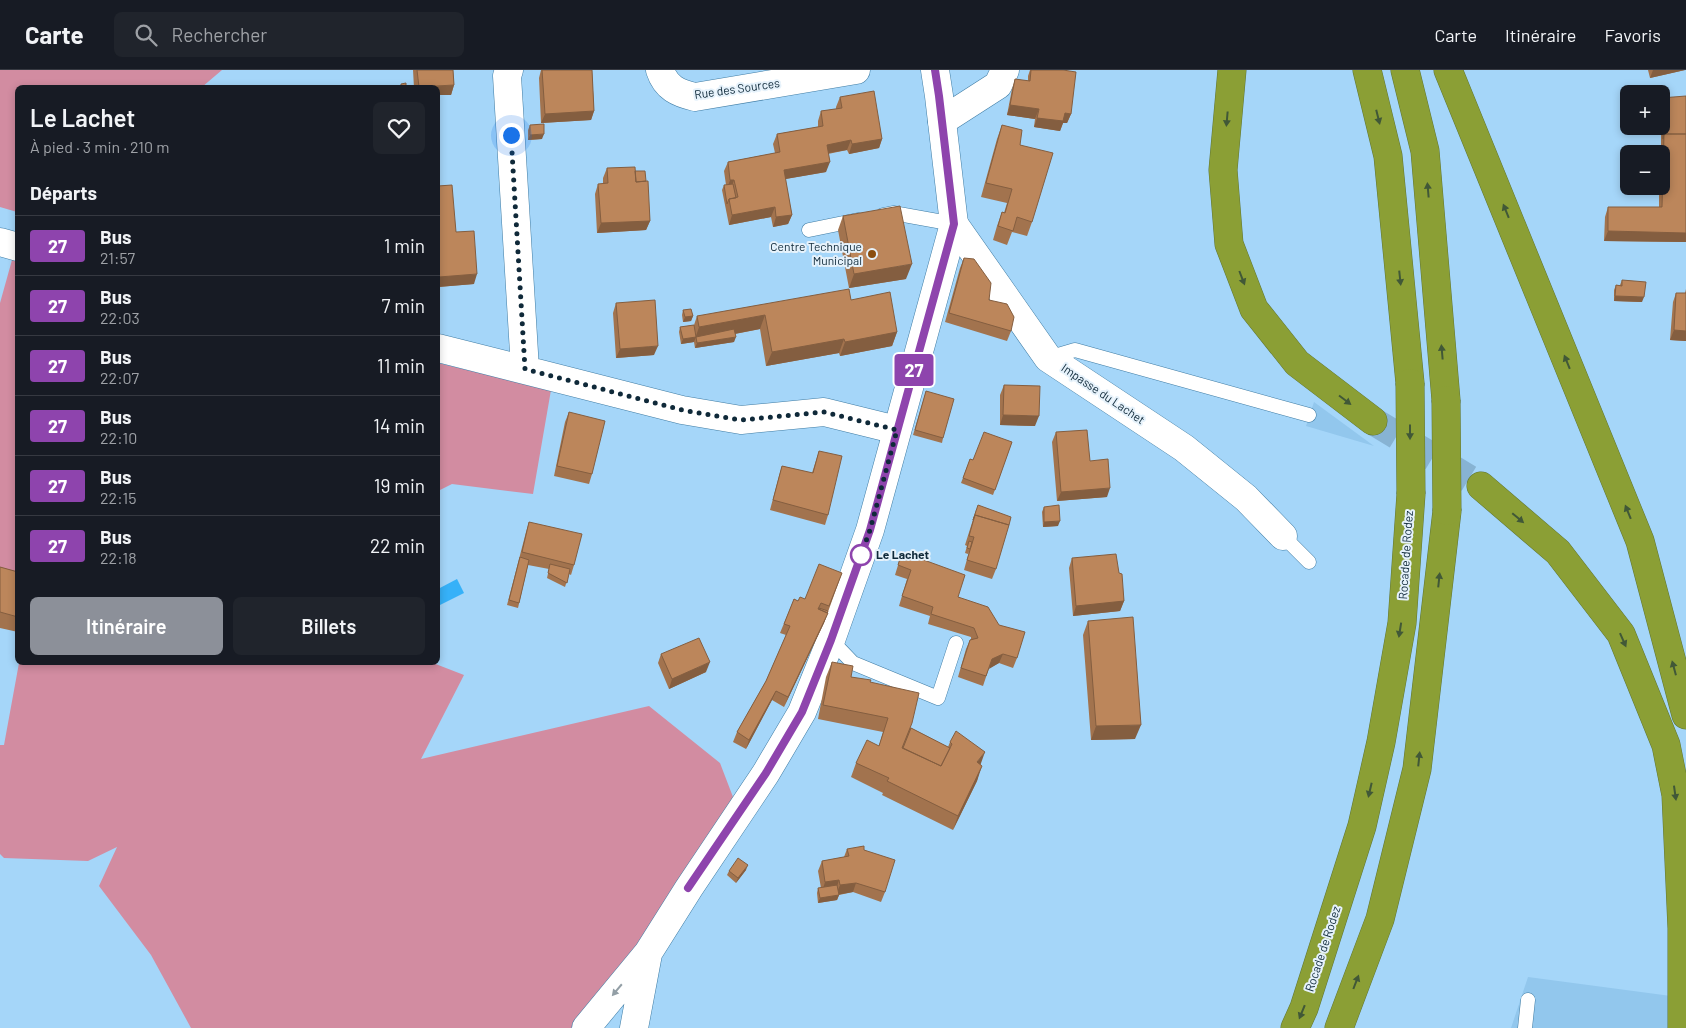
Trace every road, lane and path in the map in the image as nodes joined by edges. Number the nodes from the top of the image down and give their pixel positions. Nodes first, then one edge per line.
1 (509, 70) edge
2 (660, 70) edge
3 (856, 70) edge
4 (935, 70) edge
5 (1005, 70) edge
6 (1232, 70) edge
7 (1367, 70) edge
8 (1405, 70) edge
9 (1448, 70) edge
10 (942, 121) junction
11 (954, 224) junction
12 (809, 230) dead end
13 (0, 242) edge
14 (15, 246) edge
15 (440, 348) edge
16 (1048, 358) junction
17 (525, 369) junction
18 (1309, 415) dead end
19 (1373, 421) tunnel mouth
20 (897, 430) junction
21 (1481, 486) tunnel mouth
22 (1283, 536) joint
23 (1309, 562) dead end
24 (831, 640) junction
25 (956, 643) dead end
26 (1686, 715) edge
27 (648, 953) junction
28 (1528, 1000) dead end
29 (586, 1028) edge
30 (634, 1028) edge
31 (1295, 1028) edge
32 (1339, 1028) edge
33 (1525, 1028) edge
34 (1682, 1028) edge

1 - 17 street
2 - 3 street, Rue des Sources
4 - 10 street
5 - 10 street
6 -> 19 highway
7 -> 31 highway, Rocade de Rodez, bridge
32 -> 8 highway, bridge
26 -> 9 highway
10 - 11 street
11 - 12 lane
11 - 16 street, Impasse du Lachet
11 - 20 street
13 - 14 street
15 - 17 street
16 - 18 lane
16 - 22 street, Impasse du Lachet
17 - 20 street
20 - 24 street
21 -> 34 highway
22 - 23 lane
24 - 25 lane
24 - 27 street
27 -> 29 street
27 - 30 street
28 - 33 lane

